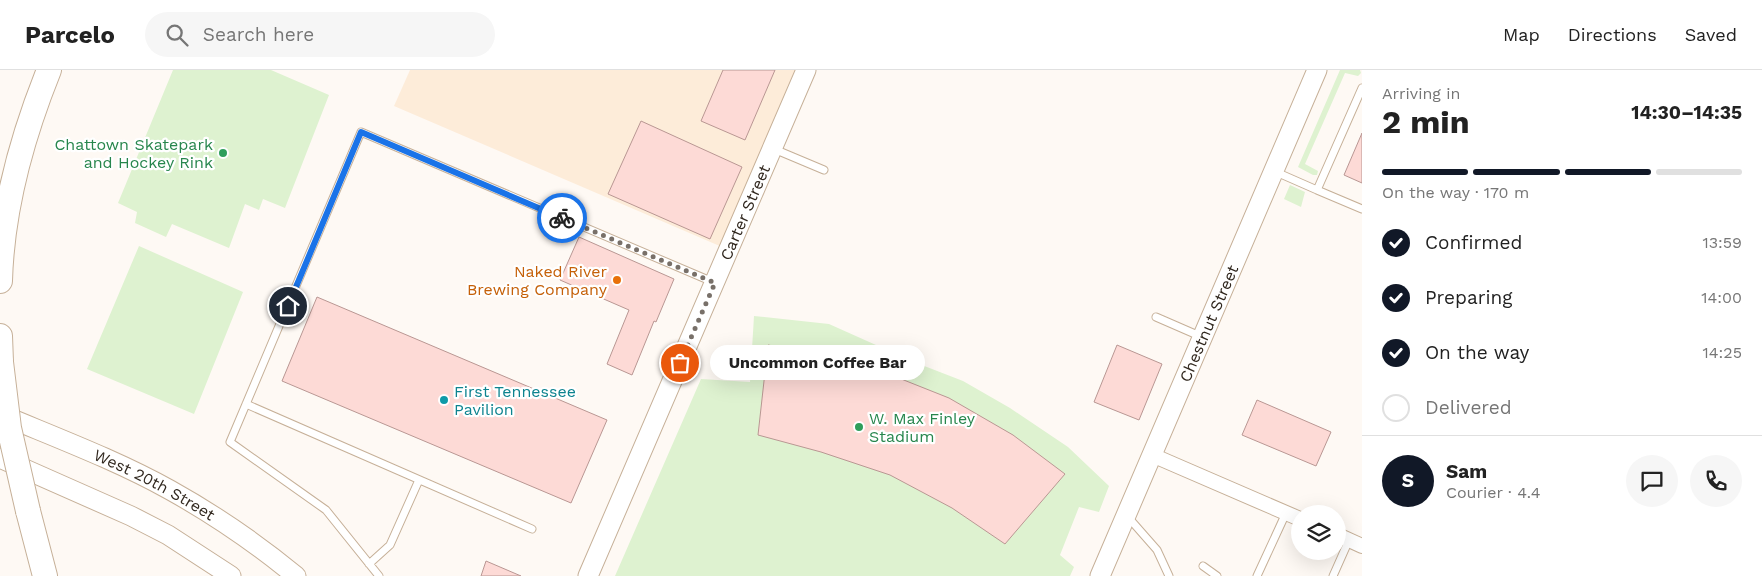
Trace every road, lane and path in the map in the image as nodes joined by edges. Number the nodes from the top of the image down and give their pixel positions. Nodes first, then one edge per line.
1 (49, 70) edge
2 (806, 70) edge
3 (1317, 70) edge
4 (1362, 88) edge
5 (773, 148) junction
6 (824, 170) dead end
7 (1274, 171) junction
8 (1317, 190) junction
9 (1362, 209) edge
10 (0, 281) edge
11 (715, 283) junction
12 (1156, 317) dead end
13 (0, 336) edge
14 (1203, 337) junction
15 (1, 362) edge
16 (246, 404) junction
17 (0, 414) edge
18 (1152, 455) junction
19 (0, 458) edge
20 (419, 480) junction
21 (1286, 513) junction
22 (1126, 515) junction
23 (1291, 515) edge
24 (532, 529) dead end
25 (1350, 541) edge
26 (369, 564) junction
27 (1203, 566) dead end
28 (45, 576) edge
29 (231, 576) edge
30 (296, 576) edge
31 (379, 576) edge
32 (588, 576) edge
33 (1100, 576) edge
34 (1169, 576) edge
35 (1217, 576) edge
36 (1257, 576) edge
37 (1333, 576) edge

1 - 10 highway
2 - 5 street, Carter Street
3 - 7 street, Chestnut Street
4 - 8 lane
5 - 6 lane
5 - 11 street, Carter Street
7 - 8 lane
7 - 14 street, Chestnut Street
8 - 9 lane
11 - 16 lane
11 - 32 street, Carter Street
12 - 14 lane
13 - 15 highway
14 - 18 street, Chestnut Street
15 - 28 highway, bridge
16 - 20 lane
16 - 26 lane
17 - 30 street, West 20th Street
18 - 21 street
18 - 22 street, Chestnut Street
19 - 29 street
20 - 24 lane
20 - 26 lane
21 - 23 street
21 - 36 lane
22 - 33 street, Chestnut Street
22 - 34 lane
25 - 37 lane
26 - 31 lane
27 - 35 lane

